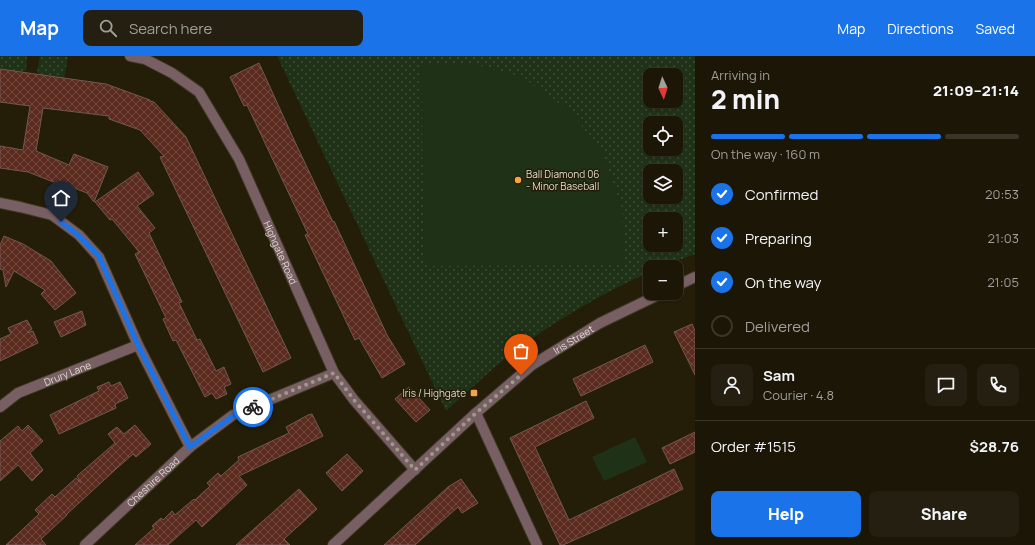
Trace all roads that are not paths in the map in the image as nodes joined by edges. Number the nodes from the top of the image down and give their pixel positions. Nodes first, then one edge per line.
1 (130, 56) edge
2 (0, 204) edge
3 (695, 277) edge
4 (683, 283) edge
5 (648, 300) edge
6 (138, 345) junction
7 (334, 373) junction
8 (0, 406) edge
9 (476, 413) junction
10 (190, 447) junction
11 (415, 470) junction
12 (85, 545) edge
13 (333, 545) edge
14 (537, 545) edge

1 - 7 street, Highgate Road
2 - 6 street
3 - 4 street
5 - 9 street, Iris Street
6 - 8 street, Drury Lane
6 - 10 street
7 - 10 street, Cheshire Road
7 - 11 street, Highgate Road
9 - 11 street, Iris Street
9 - 14 street
10 - 12 street, Cheshire Road
11 - 13 street, Iris Street

